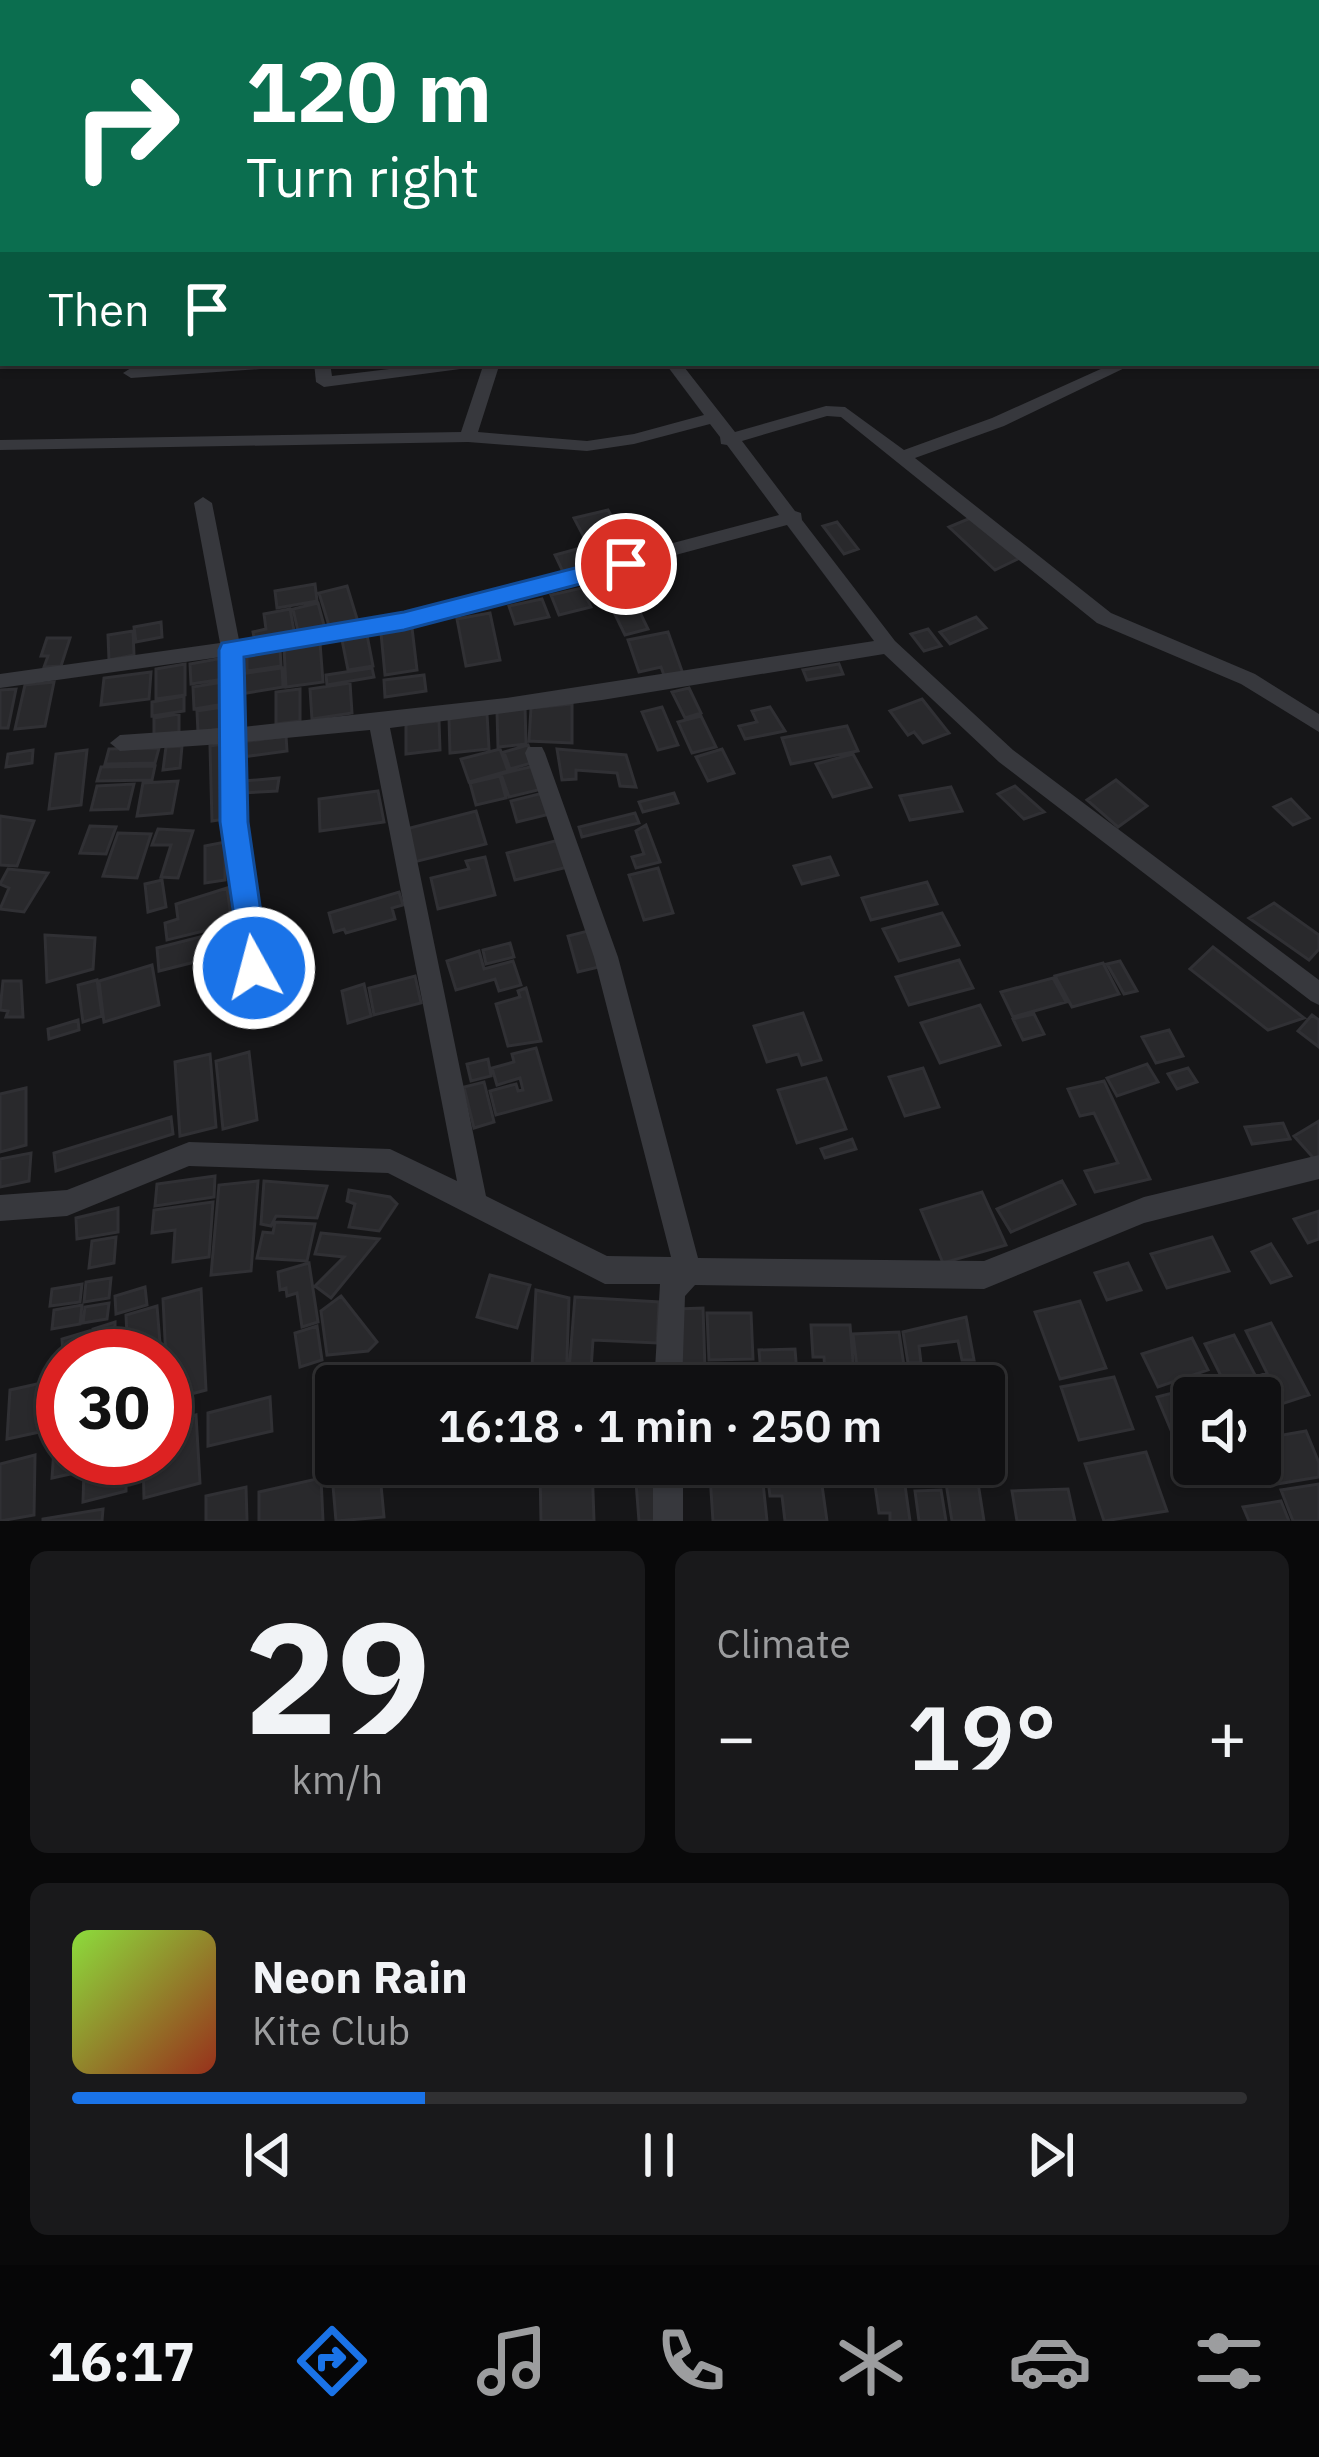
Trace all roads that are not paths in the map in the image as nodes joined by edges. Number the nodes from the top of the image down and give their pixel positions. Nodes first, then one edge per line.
1 (231, 366) edge
2 (322, 366) edge
3 (453, 366) edge
4 (491, 366) edge
5 (675, 366) edge
6 (1120, 366) edge
7 (131, 373) dead end
8 (712, 418) junction
9 (468, 437) junction
10 (727, 440) junction
11 (0, 445) edge
12 (899, 458) junction
13 (203, 503) dead end
14 (795, 517) junction
15 (888, 646) junction
16 (231, 650) junction
17 (0, 681) edge
18 (378, 718) junction
19 (1319, 724) edge
20 (232, 737) junction
21 (120, 743) dead end
22 (535, 753) dead end
23 (254, 968) dead end
24 (1319, 994) edge
25 (1319, 1167) edge
26 (474, 1203) junction
27 (0, 1208) edge
28 (688, 1272) junction
29 (669, 1365) edge
30 (668, 1485) edge
31 (668, 1521) edge

1 - 7 street
2 - 3 street
4 - 9 street
5 - 8 street
6 - 12 street
8 - 9 street
8 - 10 street
9 - 11 street
10 - 12 street
10 - 14 street
12 - 19 street
13 - 16 street
14 - 15 street
14 - 16 street
15 - 18 street
15 - 24 street
16 - 17 street
16 - 20 street
18 - 20 street
18 - 26 street
20 - 21 street
20 - 23 street
22 - 28 street
25 - 28 street
26 - 27 street
26 - 28 street
28 - 29 street
30 - 31 street

